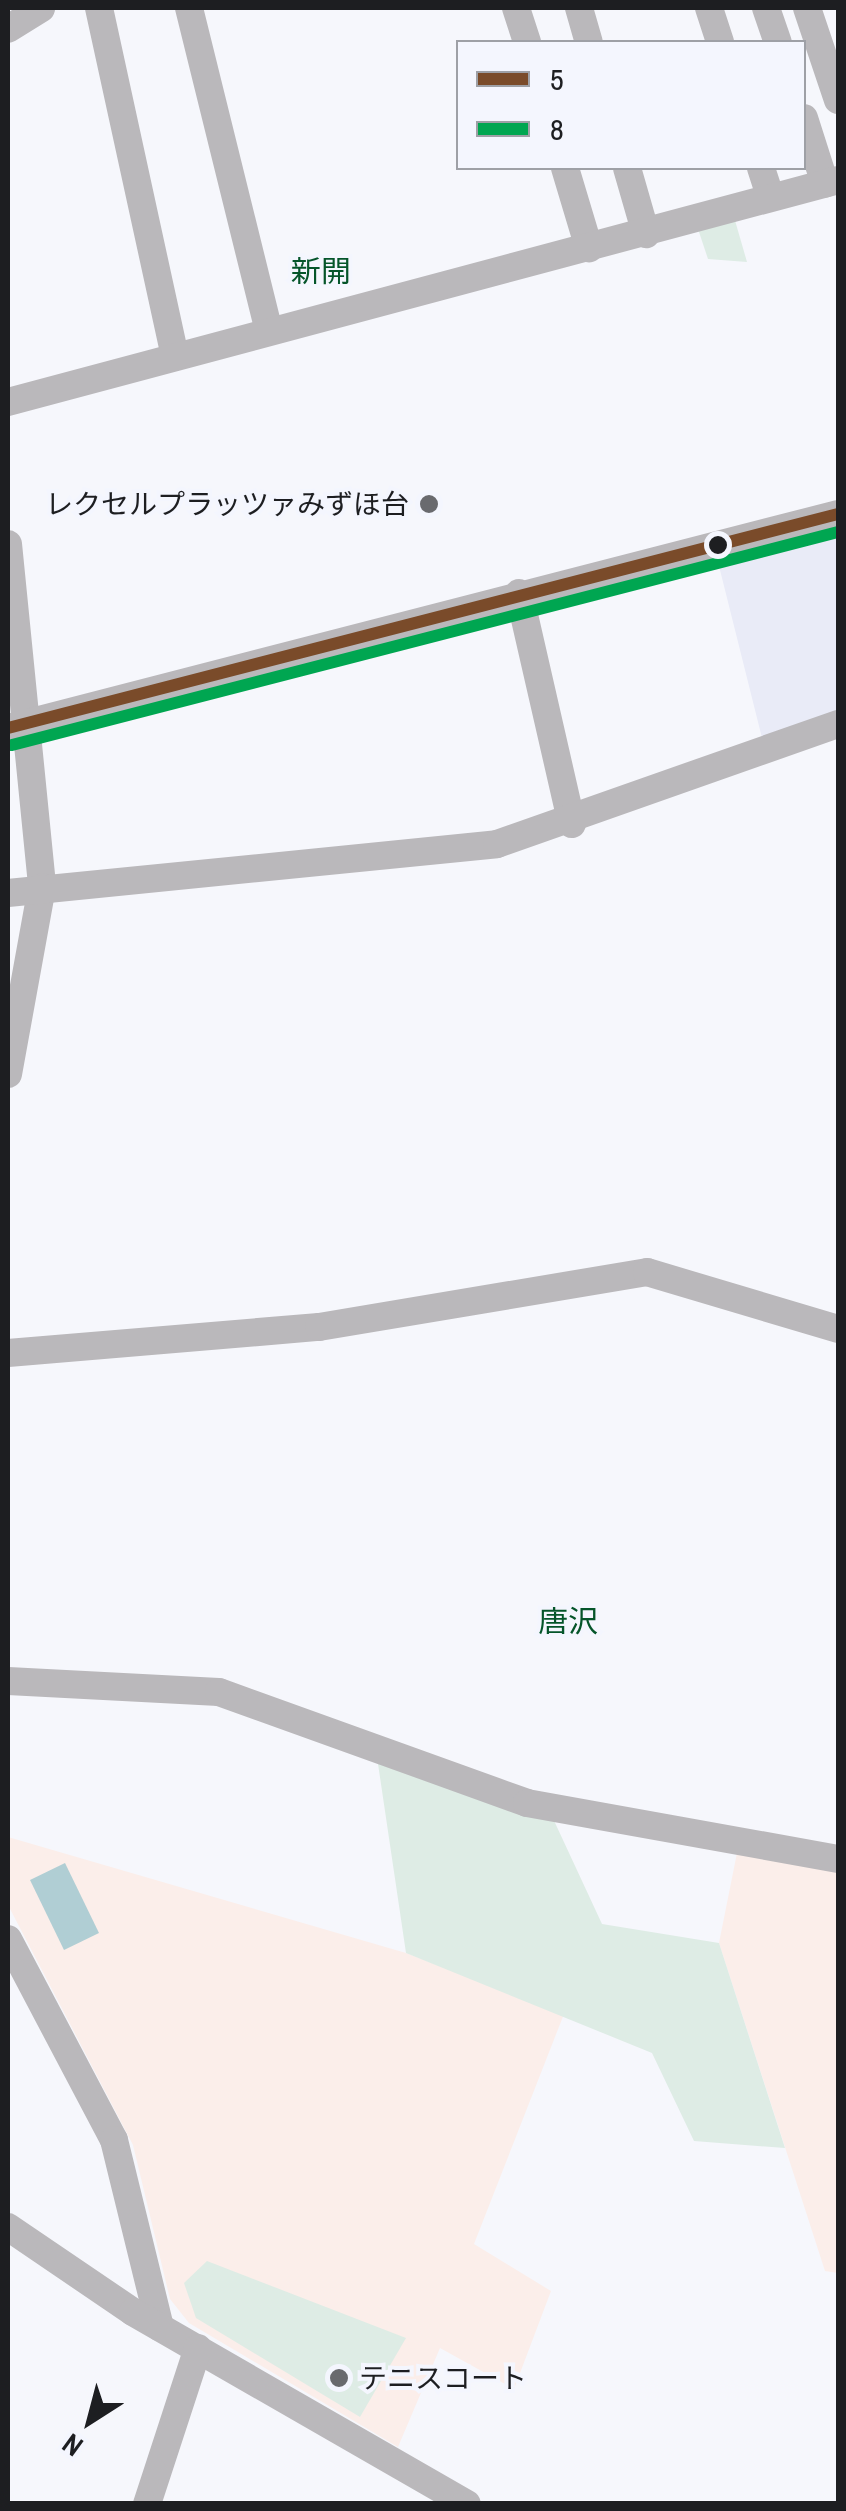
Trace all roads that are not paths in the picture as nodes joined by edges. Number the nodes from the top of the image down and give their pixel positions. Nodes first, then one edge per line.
1 (99, 8) edge
2 (190, 8) edge
3 (516, 8) edge
4 (579, 8) edge
5 (709, 8) edge
6 (766, 8) edge
7 (807, 8) edge
8 (525, 40) edge
9 (588, 40) edge
10 (719, 40) edge
11 (777, 40) edge
12 (838, 100) edge
13 (806, 123) edge
14 (565, 170) edge
15 (627, 170) edge
16 (762, 170) edge
17 (832, 182) edge
18 (770, 196) junction
19 (646, 234) junction
20 (589, 248) junction
21 (269, 331) junction
22 (175, 356) junction
23 (8, 402) edge
24 (838, 514) edge
25 (9, 561) edge
26 (519, 593) junction
27 (838, 724) edge
28 (18, 725) edge
29 (572, 824) junction
30 (42, 887) junction
31 (8, 893) edge
32 (8, 1074) edge
33 (838, 1329) edge
34 (8, 1353) edge
35 (8, 1682) edge
36 (838, 1859) edge
37 (8, 1940) edge
38 (8, 2227) edge
39 (160, 2327) junction
40 (198, 2348) junction
41 (147, 2504) edge
42 (467, 2504) edge

1 - 22 street
2 - 21 street
3 - 8 street
4 - 9 street
5 - 10 street
6 - 11 street
7 - 12 street
13 - 17 street
14 - 20 street
15 - 19 street
16 - 18 street
17 - 18 street
18 - 19 street
19 - 20 street
20 - 21 street
21 - 22 street
22 - 23 street
24 - 26 street
25 - 28 street
26 - 28 street
26 - 29 street
27 - 29 street
28 - 30 street
29 - 30 street
30 - 31 street
30 - 32 street
33 - 34 street
35 - 36 street
37 - 39 street
38 - 39 street
39 - 40 street
40 - 41 street
40 - 42 street

